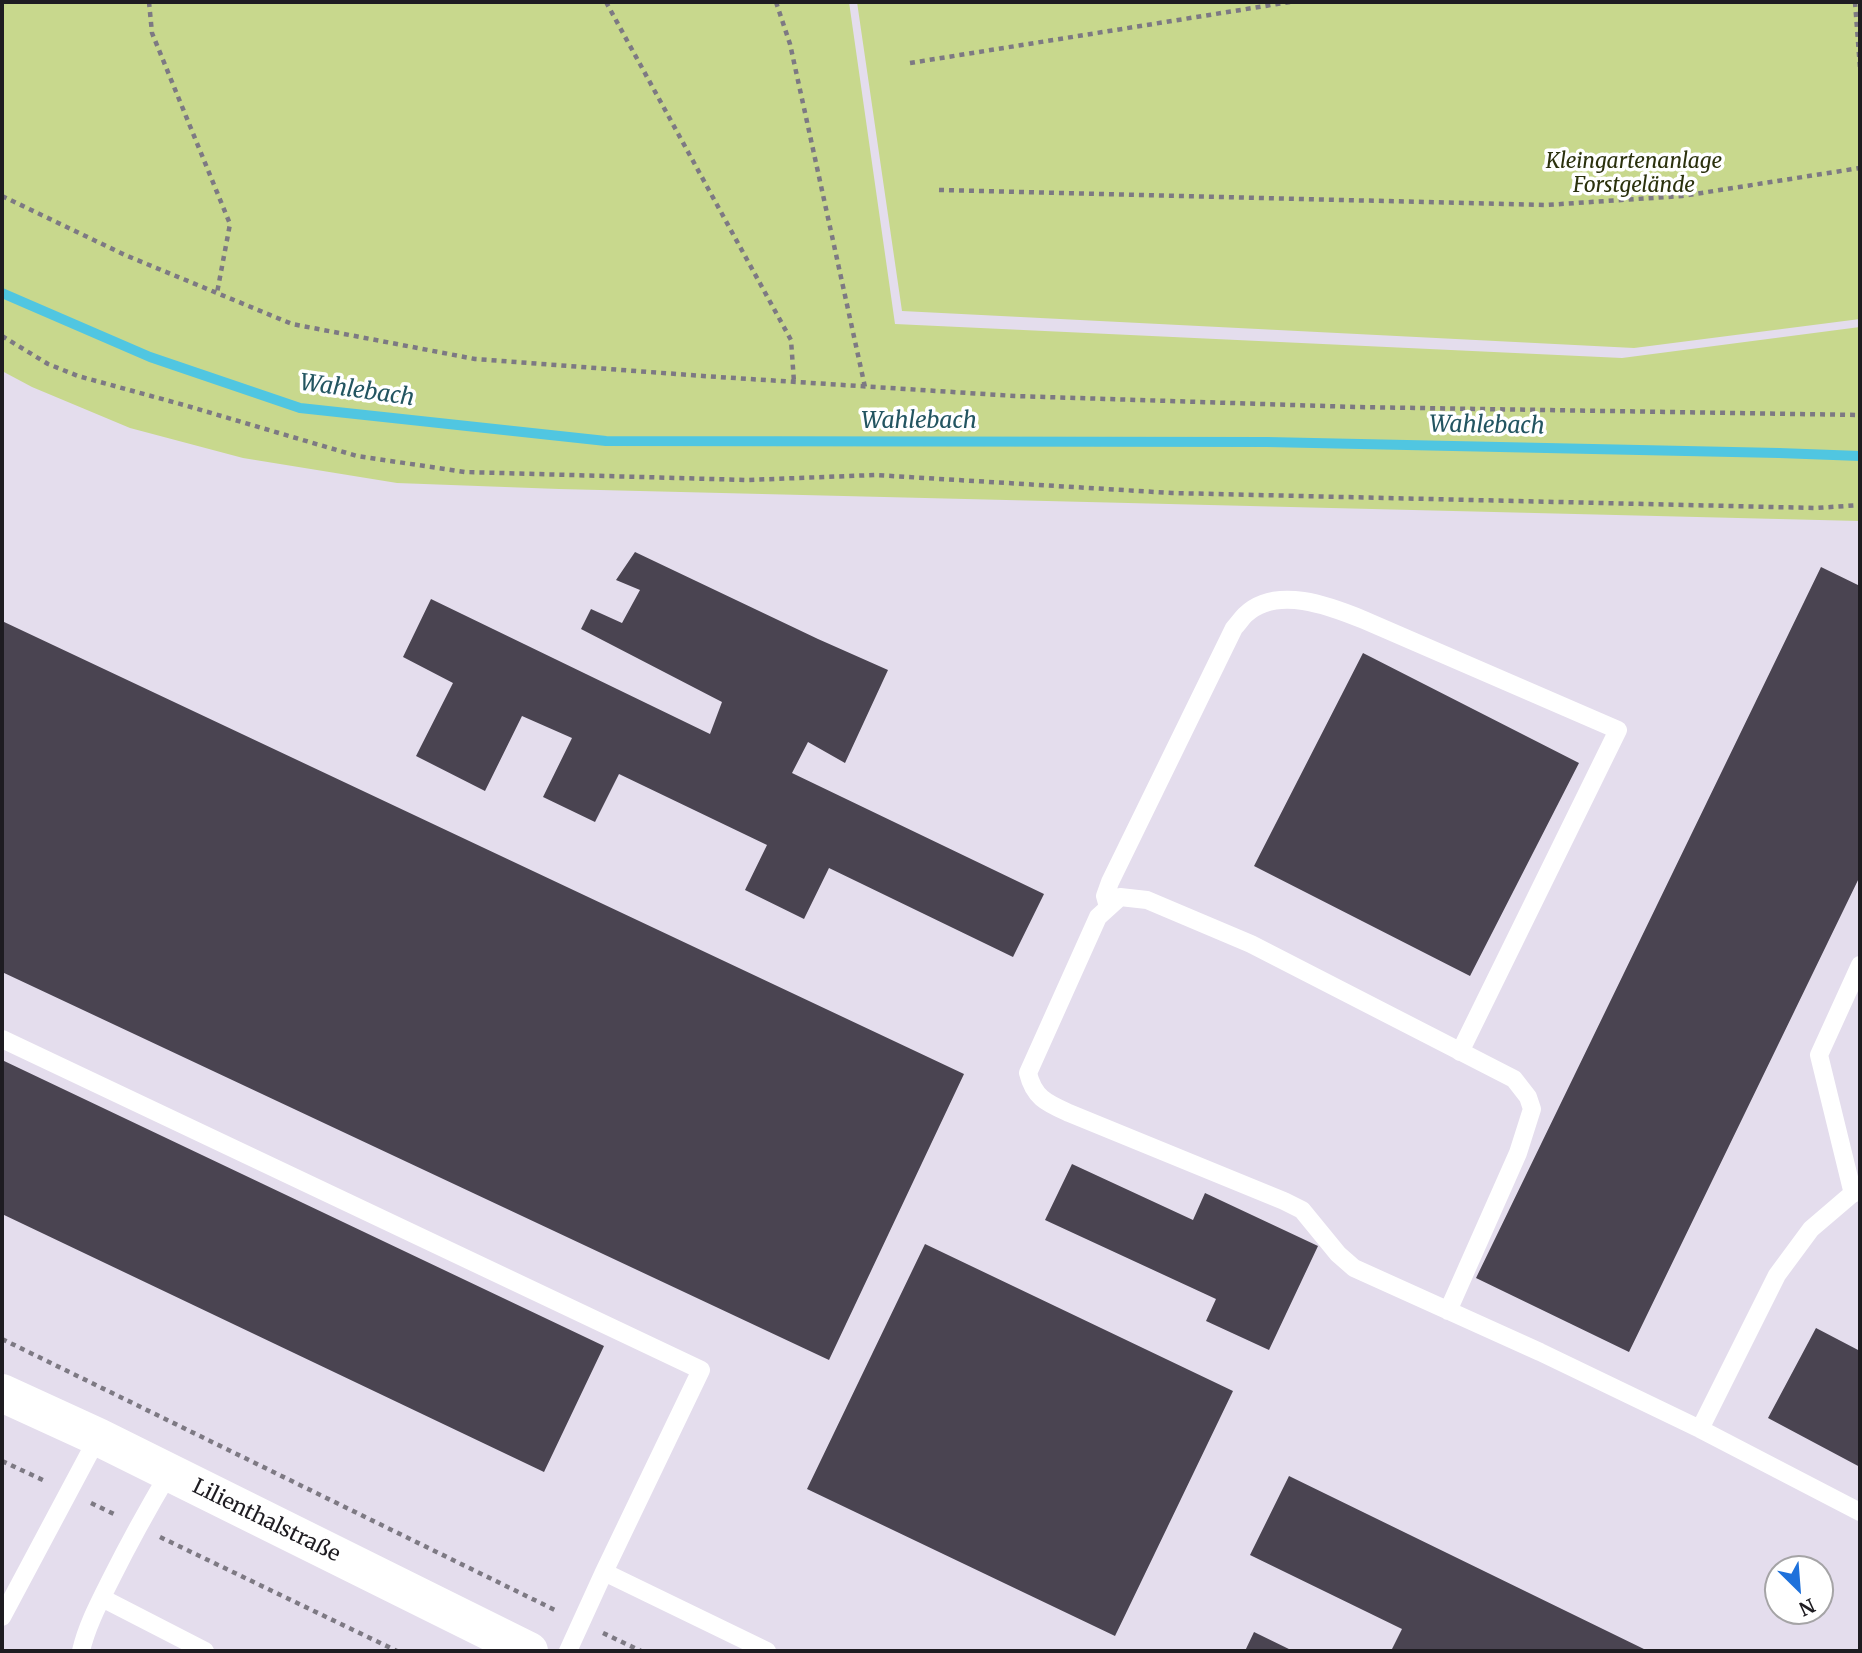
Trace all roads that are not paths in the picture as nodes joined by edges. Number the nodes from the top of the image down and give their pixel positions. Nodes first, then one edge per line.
1 (1108, 907) junction
2 (1860, 965) edge
3 (2, 1039) edge
4 (1460, 1052) junction
5 (1857, 1191) edge
6 (1448, 1311) junction
7 (2, 1393) edge
8 (1700, 1429) junction
9 (98, 1437) junction
10 (169, 1473) junction
11 (1860, 1512) edge
12 (604, 1573) junction
13 (102, 1598) junction
14 (2, 1617) edge
15 (81, 1651) edge
16 (205, 1651) edge
17 (529, 1651) edge
18 (568, 1651) edge
19 (767, 1651) edge

1 - 4 lane
1 - 4 lane
1 - 6 lane
2 - 5 lane
3 - 12 lane
4 - 6 lane
5 - 8 lane
6 - 8 lane
7 - 9 main road, Lilienthalstraße
8 - 11 lane
9 - 10 main road, Lilienthalstraße
9 - 14 lane
10 - 13 lane
10 - 17 main road, Lilienthalstraße
12 - 18 lane
12 - 19 lane
13 - 15 lane
13 - 16 lane

